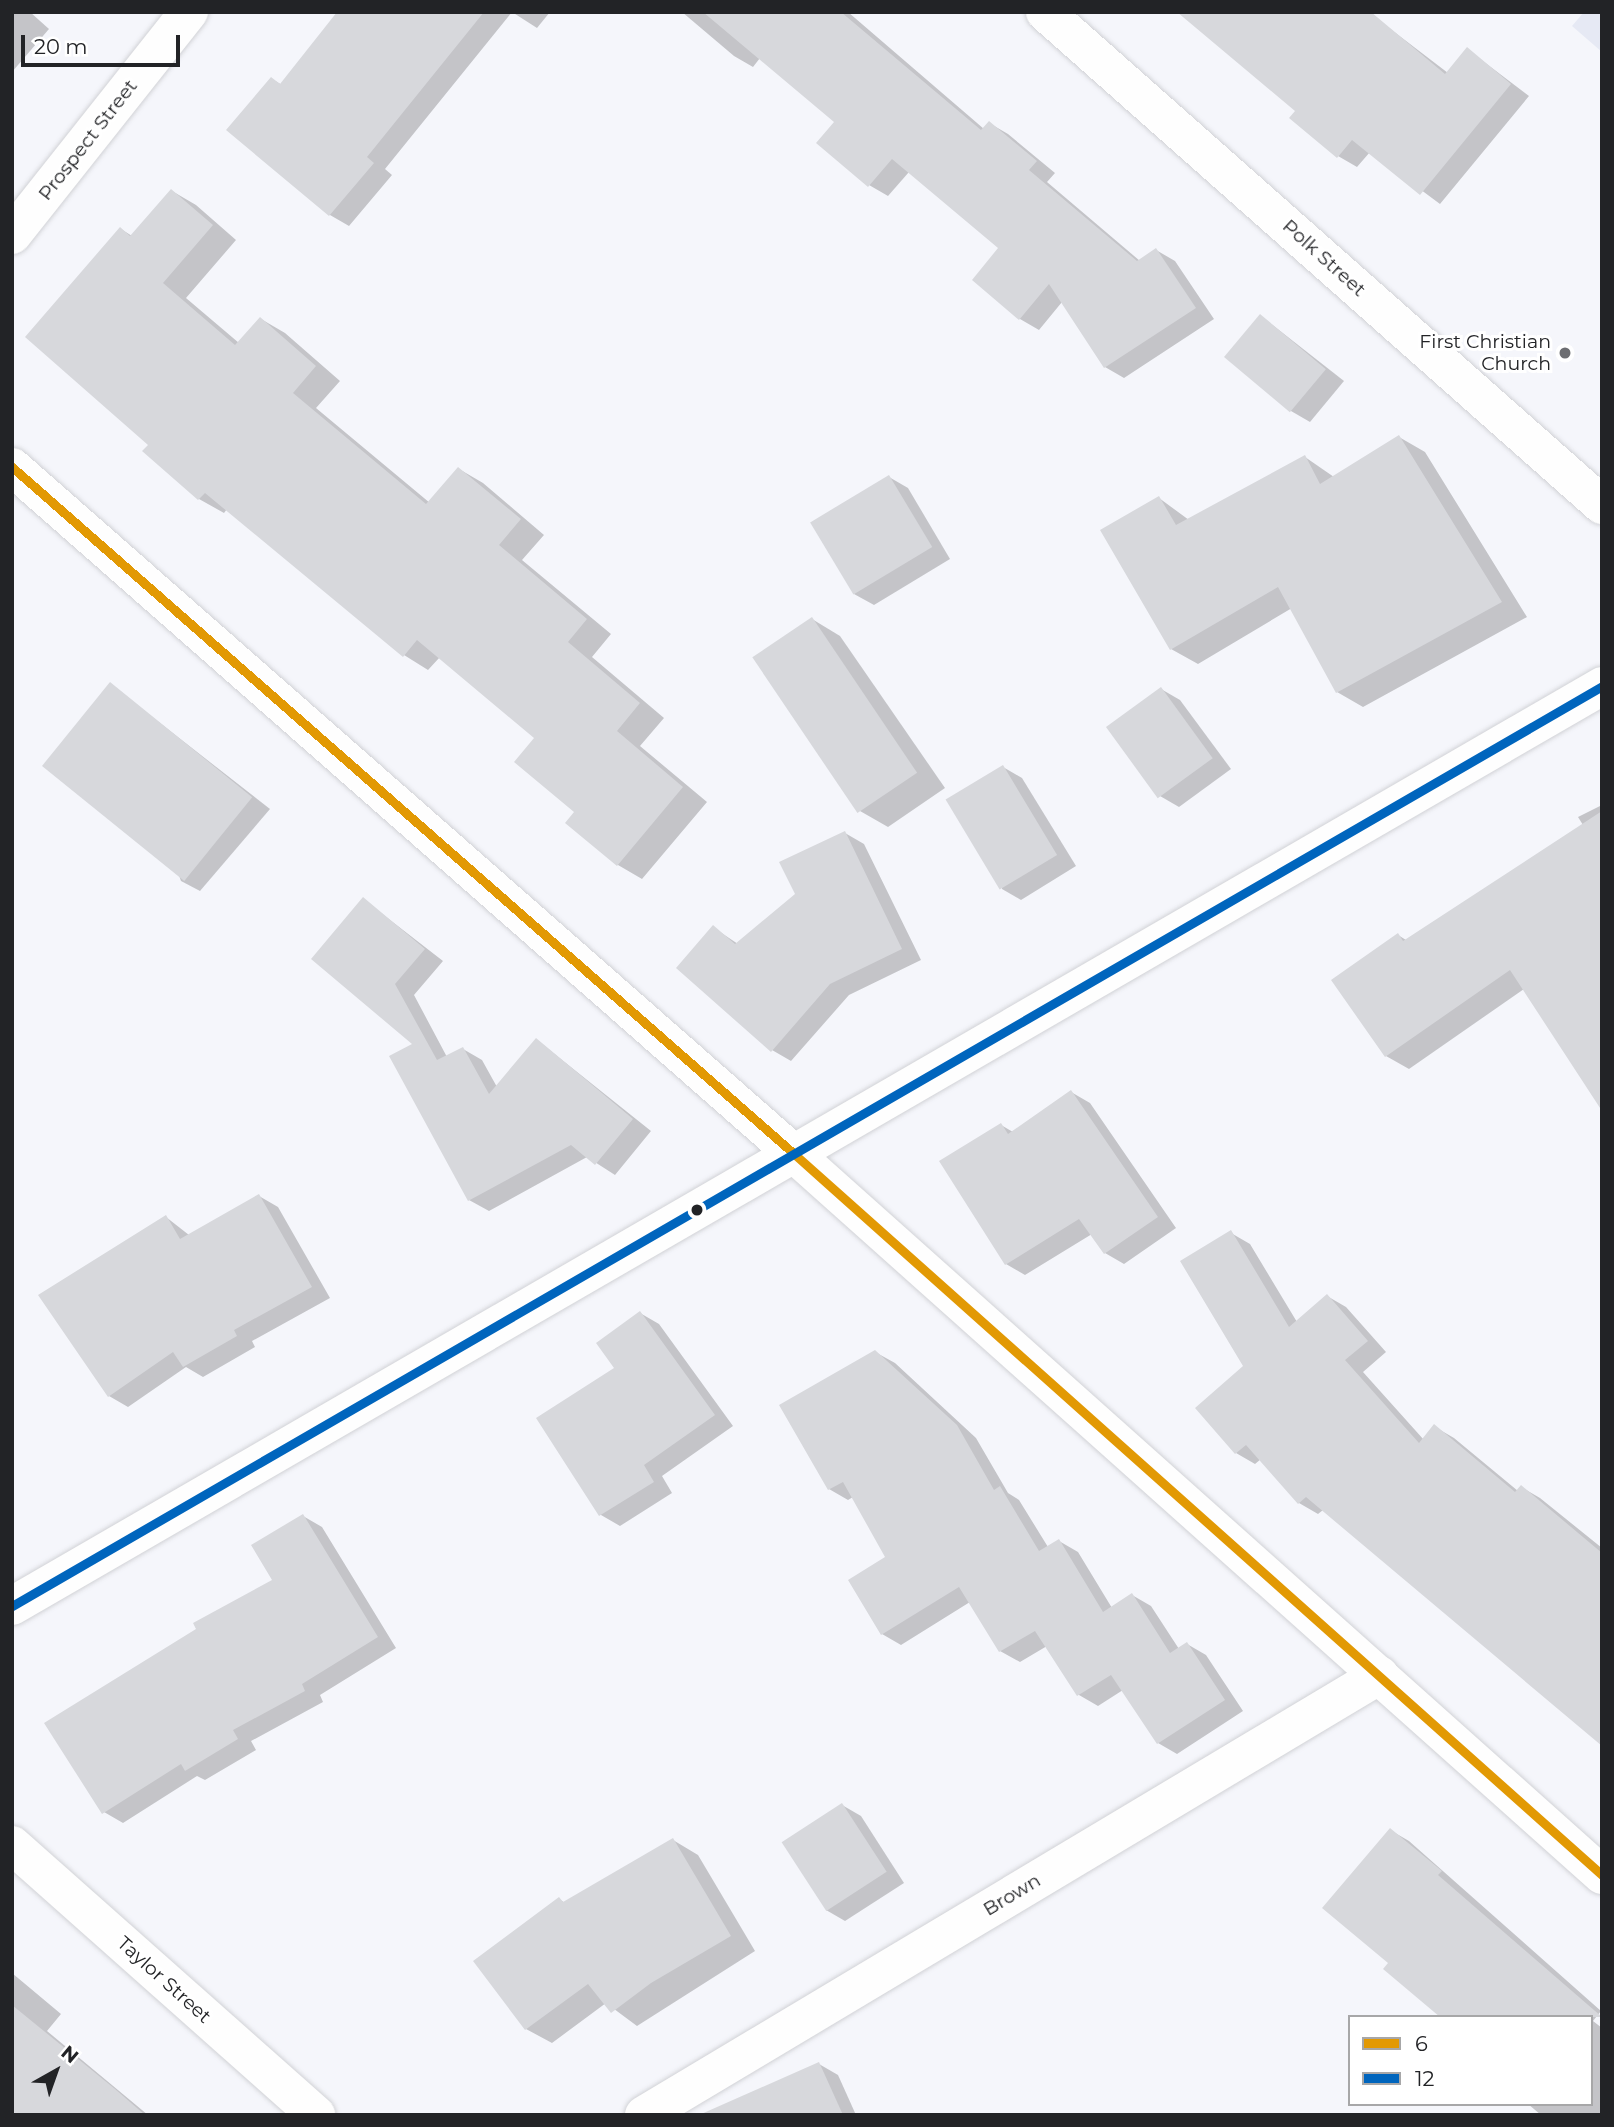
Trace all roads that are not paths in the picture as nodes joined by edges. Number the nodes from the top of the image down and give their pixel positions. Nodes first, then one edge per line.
1 (189, 12) edge
2 (1045, 12) edge
3 (12, 235) edge
4 (12, 467) edge
5 (1602, 505) edge
6 (1602, 686) edge
7 (792, 1152) junction
8 (12, 1606) edge
9 (1380, 1675) junction
10 (12, 1845) edge
11 (1602, 1875) edge
12 (316, 2115) edge
13 (644, 2115) edge

1 - 3 street, Prospect Street
2 - 5 street, Polk Street
4 - 7 street
6 - 7 street
7 - 8 street
7 - 9 street
9 - 11 street
9 - 13 street, Brown
10 - 12 street, Taylor Street

